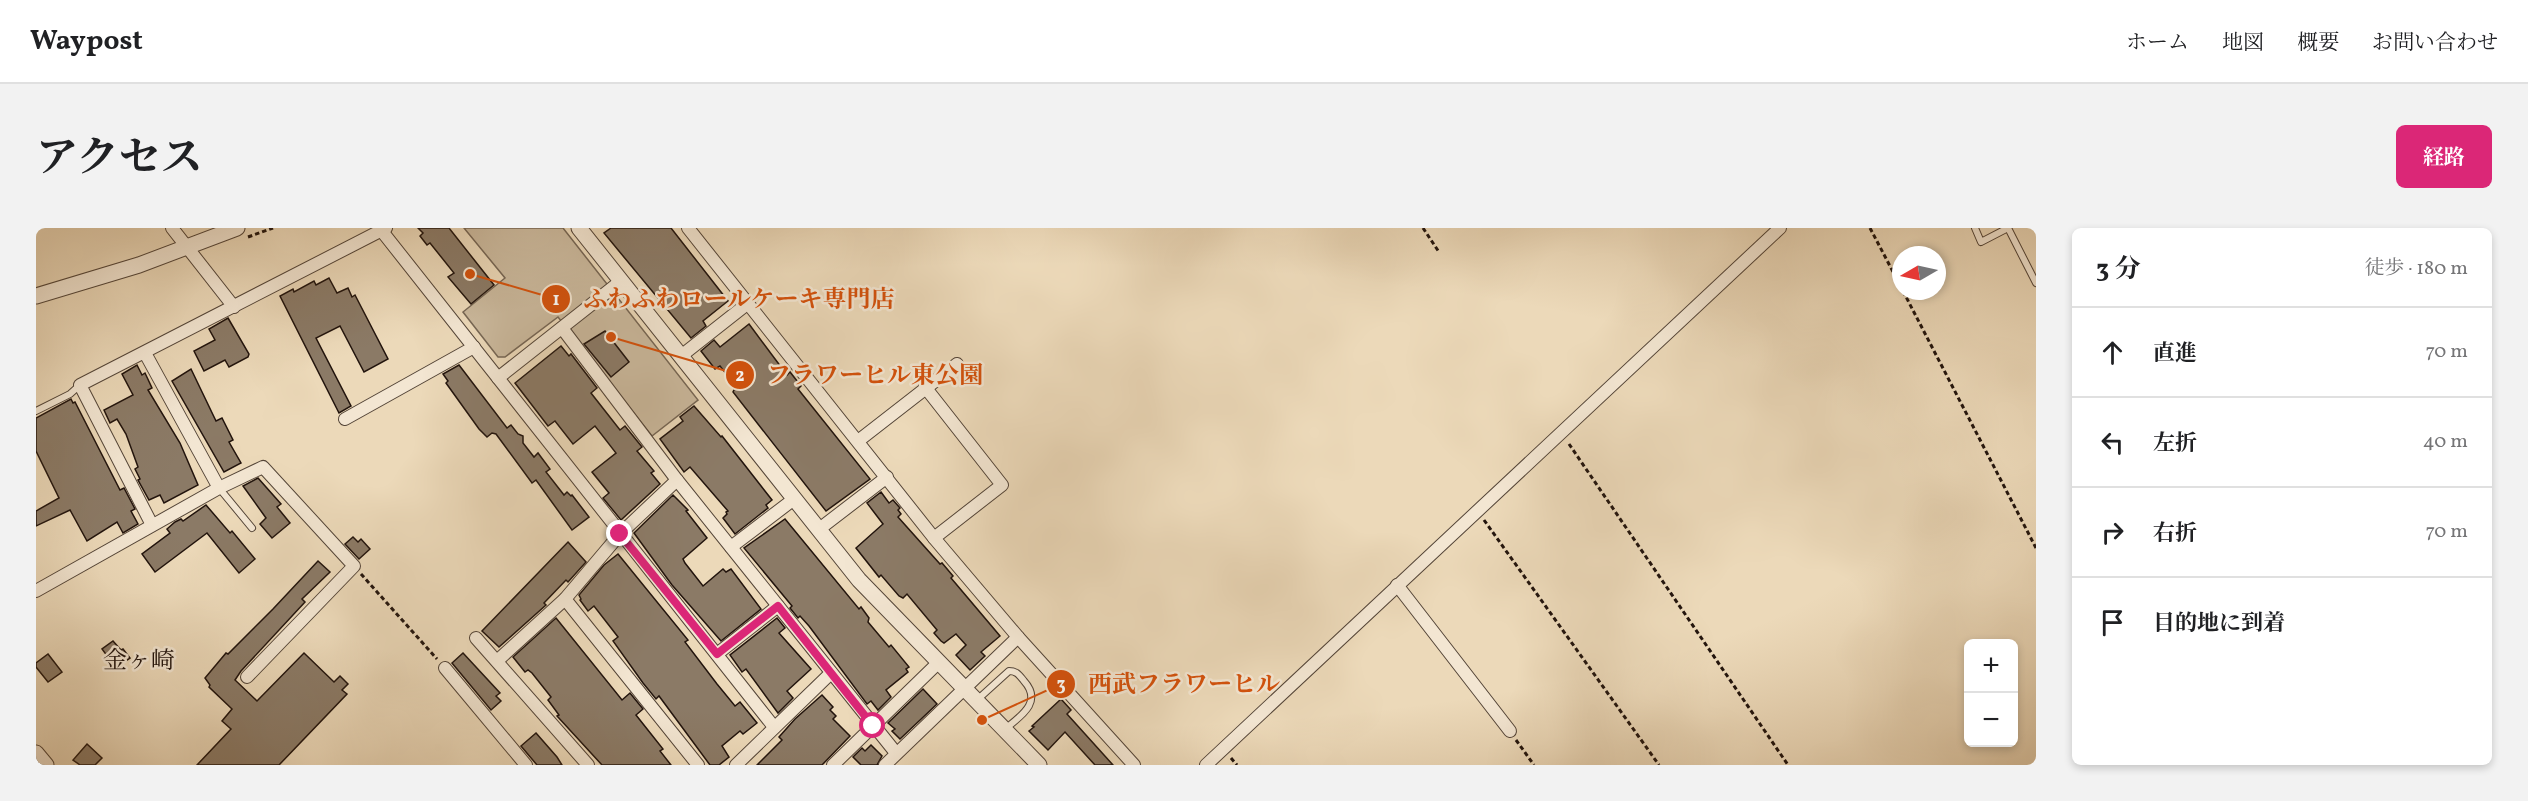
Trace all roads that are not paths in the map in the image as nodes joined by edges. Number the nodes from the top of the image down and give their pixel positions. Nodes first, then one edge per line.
1 (172, 228) edge
2 (237, 228) edge
3 (579, 228) edge
4 (688, 228) edge
5 (1780, 228) edge
6 (1975, 228) edge
7 (2008, 228) edge
8 (383, 229) edge
9 (187, 248) junction
10 (621, 281) junction
11 (2036, 283) edge
12 (36, 296) edge
13 (747, 304) junction
14 (234, 307) junction
15 (562, 328) junction
16 (474, 347) junction
17 (145, 352) junction
18 (681, 356) junction
19 (957, 364) dead end
20 (498, 378) junction
21 (80, 385) junction
22 (925, 387) junction
23 (36, 411) edge
24 (345, 419) dead end
25 (858, 441) junction
26 (887, 477) junction
27 (677, 480) junction
28 (219, 488) junction
29 (794, 499) junction
30 (152, 525) junction
31 (252, 528) dead end
32 (818, 530) junction
33 (620, 534) junction
34 (934, 538) junction
35 (731, 547) junction
36 (1397, 585) junction
37 (36, 591) edge
38 (565, 599) junction
39 (778, 606) junction
40 (1018, 637) junction
41 (476, 638) dead end
42 (717, 654) junction
43 (497, 662) junction
44 (938, 663) junction
45 (445, 668) road end
46 (831, 673) junction
47 (247, 677) dead end
48 (964, 689) junction
49 (976, 701) junction
50 (873, 726) junction
51 (774, 727) junction
52 (1004, 730) junction
53 (1510, 731) road end
54 (36, 753) edge
55 (896, 753) junction
56 (46, 765) edge
57 (526, 765) edge
58 (588, 765) edge
59 (698, 765) edge
60 (736, 765) edge
61 (833, 765) edge
62 (885, 765) edge
63 (1038, 765) edge
64 (1134, 765) edge
65 (1206, 765) edge

1 - 9 street
2 - 9 street
3 - 10 street
4 - 13 street
5 - 36 street
6 - 7 lane
7 - 11 lane
8 - 14 street
8 - 16 street
9 - 12 street
9 - 14 street
10 - 15 street
10 - 18 street
13 - 18 street
13 - 25 street
14 - 17 street
15 - 20 street
15 - 27 street
16 - 20 street
16 - 24 street
17 - 21 street
17 - 28 street
18 - 29 street
19 - 22 street
20 - 33 street
21 - 23 lane
21 - 30 street
22 - 25 street
22 - 34 street
25 - 26 street
26 - 32 street
26 - 34 street
27 - 33 street
27 - 35 street
28 - 30 street
28 - 31 lane
28 - 47 street
29 - 32 street
29 - 35 street
30 - 37 street
32 - 44 street
33 - 38 street
33 - 42 street
34 - 40 street
35 - 39 street
36 - 53 street
36 - 65 street
38 - 43 street
38 - 59 street
39 - 42 street
39 - 46 street
40 - 48 street
40 - 64 street
41 - 43 street
42 - 51 street
43 - 58 street
44 - 48 street
44 - 50 street
45 - 57 street
46 - 50 street
46 - 51 street
48 - 49 street
48 - 55 street
49 - 52 street
49 - 52 lane
50 - 55 street
50 - 61 street
51 - 60 street
52 - 63 street
54 - 56 street
55 - 62 street

